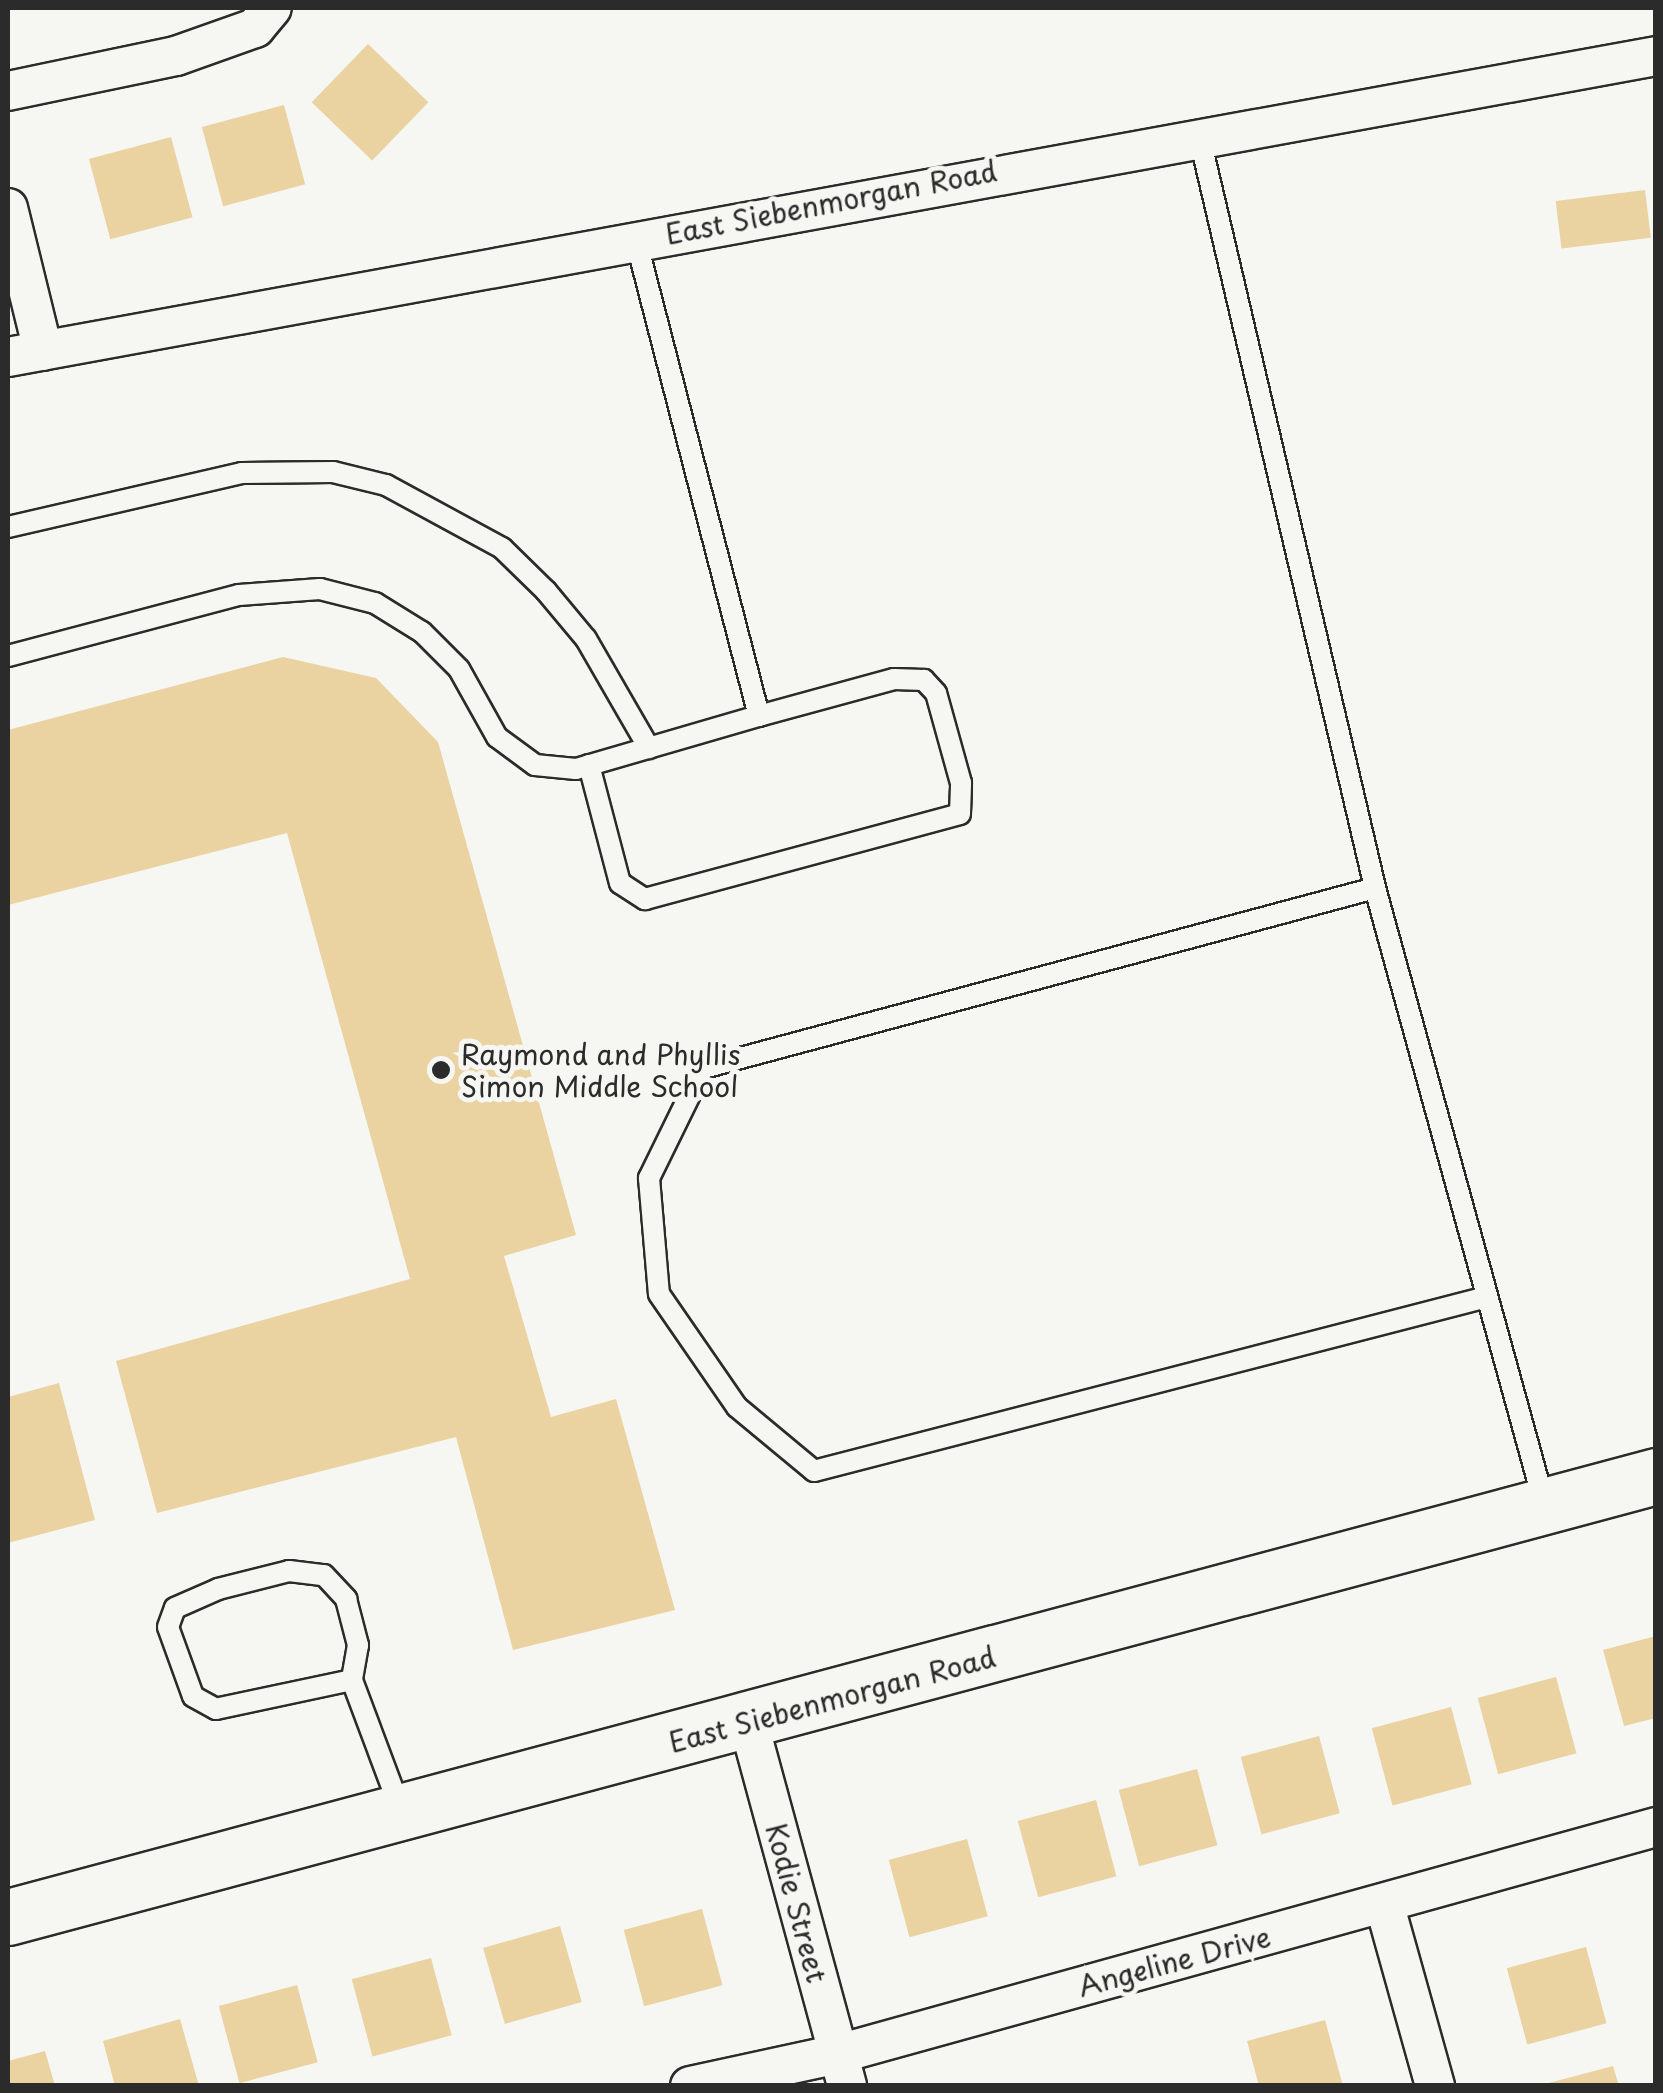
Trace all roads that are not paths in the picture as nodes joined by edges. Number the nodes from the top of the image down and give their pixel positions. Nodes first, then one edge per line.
1 (272, 8) edge
2 (1656, 56) edge
3 (8, 91) edge
4 (1199, 133) junction
5 (8, 208) edge
6 (636, 239) junction
7 (25, 354) edge
8 (8, 527) edge
9 (8, 656) edge
10 (760, 716) junction
11 (649, 748) junction
12 (589, 765) junction
13 (1375, 888) junction
14 (1487, 1297) junction
15 (1656, 1476) edge
16 (1544, 1505) junction
17 (352, 1680) junction
18 (748, 1721) junction
19 (402, 1813) junction
20 (1656, 1827) edge
21 (1384, 1903) junction
22 (8, 1917) edge
23 (843, 2070) edge
24 (690, 2086) edge
25 (1436, 2086) edge

1 - 3 street
2 - 4 street, East Siebenmorgan Road
4 - 6 street, East Siebenmorgan Road
4 - 13 lane
5 - 7 street
6 - 7 street, East Siebenmorgan Road
6 - 10 lane
8 - 11 lane
9 - 12 lane
10 - 11 lane
10 - 12 lane
11 - 12 lane
13 - 14 lane
13 - 14 lane
14 - 16 lane
15 - 16 street, East Siebenmorgan Road
16 - 18 street, East Siebenmorgan Road
17 - 17 lane
17 - 19 lane
18 - 19 street, East Siebenmorgan Road
18 - 23 street, Kodie Street
19 - 22 street, East Siebenmorgan Road
20 - 21 street, Angeline Drive
21 - 23 street, Angeline Drive
21 - 25 street
23 - 24 street, Angeline Drive

